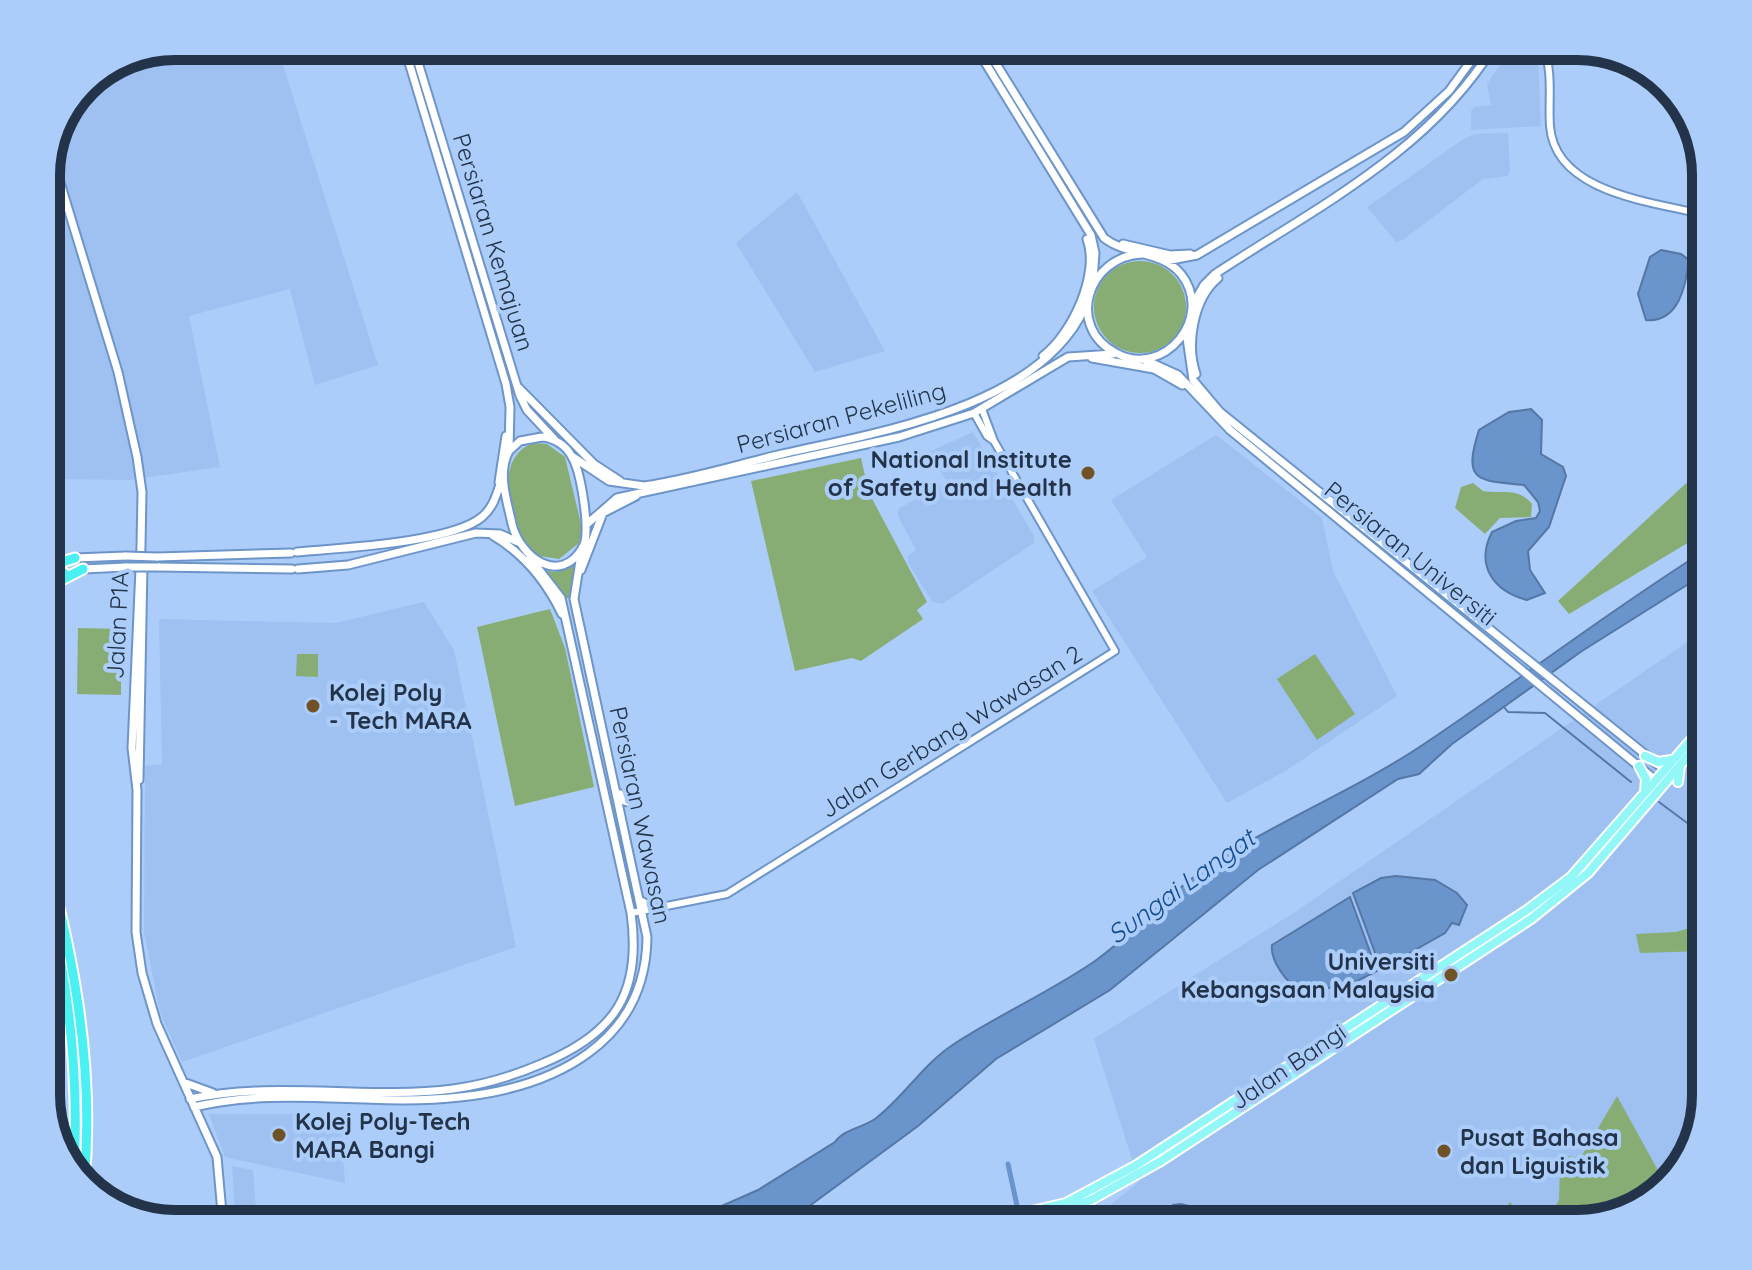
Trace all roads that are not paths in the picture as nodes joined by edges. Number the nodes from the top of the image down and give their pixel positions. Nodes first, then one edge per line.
1 (408, 60) edge
2 (417, 60) edge
3 (984, 60) edge
4 (994, 60) edge
5 (1472, 60) edge
6 (1485, 60) edge
7 (1547, 60) edge
8 (60, 182) edge
9 (1085, 208) junction
10 (1692, 212) edge
11 (1078, 215) junction
12 (1209, 248) junction
13 (1142, 254) junction
14 (1165, 261) junction
15 (1226, 267) junction
16 (1093, 283) junction
17 (1087, 303) junction
18 (1192, 305) junction
19 (1186, 331) junction
20 (1117, 354) junction
21 (1143, 359) junction
22 (1043, 372) junction
23 (1020, 375) junction
24 (517, 385) junction
25 (978, 411) junction
26 (509, 425) junction
27 (1234, 428) junction
28 (554, 439) junction
29 (509, 451) junction
30 (573, 457) junction
31 (503, 473) junction
32 (499, 484) junction
33 (626, 485) junction
34 (637, 494) junction
35 (587, 524) junction
36 (486, 532) junction
37 (518, 542) junction
38 (582, 548) junction
39 (75, 558) joint
40 (530, 558) junction
41 (60, 562) edge
42 (83, 569) junction
43 (60, 574) edge
44 (60, 581) edge
45 (574, 599) junction
46 (567, 624) junction
47 (1692, 738) edge
48 (1692, 750) edge
49 (1645, 756) junction
50 (1671, 760) junction
51 (1682, 761) junction
52 (1639, 766) junction
53 (1666, 772) junction
54 (1658, 782) junction
55 (1678, 782) dead end
56 (616, 786) junction
57 (1669, 792) dead end
58 (1650, 794) junction
59 (634, 804) dead end
60 (640, 899) junction
61 (60, 909) edge
62 (654, 909) junction
63 (643, 911) junction
64 (631, 913) junction
65 (645, 924) junction
66 (60, 968) edge
67 (580, 1046) junction
68 (559, 1057) junction
69 (576, 1062) junction
70 (182, 1081) junction
71 (321, 1089) junction
72 (441, 1090) junction
73 (410, 1091) junction
74 (216, 1097) junction
75 (305, 1098) junction
76 (338, 1098) junction
77 (429, 1099) junction
78 (192, 1103) junction
79 (207, 1135) junction
80 (74, 1150) edge
81 (84, 1164) edge
82 (222, 1210) edge
83 (1048, 1210) edge

1 - 26 main road, Persiaran Kemajuan
2 - 24 main road, Persiaran Kemajuan
3 - 11 main road
4 - 9 main road
5 - 12 main road
6 - 15 main road
7 - 10 street
8 - 70 main road, Jalan P1A
9 - 12 main road
9 - 13 main road
11 - 16 main road
11 - 23 main road
12 - 14 main road
13 - 14 main road
13 - 16 main road
14 - 18 main road
15 - 18 main road
15 - 27 main road
16 - 17 main road
17 - 20 main road
17 - 23 main road, Persiaran Pekeliling
18 - 19 main road
19 - 21 main road
19 - 27 main road, Persiaran Universiti
20 - 21 main road
20 - 22 main road, Persiaran Pekeliling
21 - 27 main road, Persiaran Universiti
22 - 25 main road, Persiaran Pekeliling
22 - 27 main road
23 - 33 main road, Persiaran Pekeliling
24 - 28 main road, Persiaran Kemajuan
24 - 33 main road
25 - 34 main road, Persiaran Pekeliling
25 - 62 street, Jalan Gerbang Wawasan 2
26 - 29 main road, Persiaran Kemajuan
26 - 32 main road
27 - 49 main road, Persiaran Universiti
27 - 52 main road, Persiaran Universiti
28 - 29 main road
28 - 30 main road
29 - 31 main road
30 - 33 main road, Persiaran Pekeliling
30 - 35 main road
31 - 32 main road
31 - 37 main road
32 - 39 main road, bridge
34 - 35 main road, Persiaran Pekeliling
34 - 45 main road
35 - 38 main road
36 - 37 main road
36 - 42 main road, bridge
36 - 46 main road
37 - 40 main road
38 - 40 main road
38 - 45 main road, Persiaran Wawasan
39 - 41 highway
40 - 46 main road, Persiaran Wawasan
42 - 43 highway
42 - 44 highway
45 - 56 main road, Persiaran Wawasan
46 - 64 main road, Persiaran Wawasan
47 - 50 main road, Jalan Bangi
48 - 51 main road, Jalan Bangi
49 - 50 main road
49 - 53 main road, Persiaran Universiti
50 - 53 main road, Jalan Bangi
51 - 53 main road, Jalan Bangi
51 - 55 main road
52 - 54 main road, Persiaran Universiti
52 - 58 main road
53 - 54 main road, Jalan Bangi
54 - 58 main road, Jalan Bangi
56 - 59 main road
56 - 60 main road, Persiaran Wawasan
57 - 58 main road
58 - 83 main road, Jalan Bangi
60 - 62 main road
60 - 63 main road, Persiaran Wawasan
61 - 81 highway
62 - 63 street, Jalan Gerbang Wawasan 2
62 - 65 main road
63 - 64 street, Jalan Gerbang Wawasan 2
63 - 65 main road, Persiaran Wawasan
64 - 67 main road, Persiaran Wawasan
65 - 69 main road, Persiaran Wawasan
66 - 80 highway
67 - 68 main road, Persiaran Wawasan
67 - 69 main road
68 - 69 main road
68 - 72 main road, Persiaran Wawasan
69 - 77 main road, Persiaran Wawasan
70 - 74 main road
70 - 78 main road
71 - 73 main road, Persiaran Wawasan
71 - 74 main road, Persiaran Wawasan
71 - 75 main road
71 - 76 main road
72 - 73 main road, Persiaran Wawasan
72 - 77 main road
73 - 77 main road
74 - 75 main road, Persiaran Wawasan
74 - 78 main road, Persiaran Wawasan
74 - 79 main road
75 - 76 main road, Persiaran Wawasan
76 - 77 main road, Persiaran Wawasan
78 - 79 main road
79 - 82 main road

